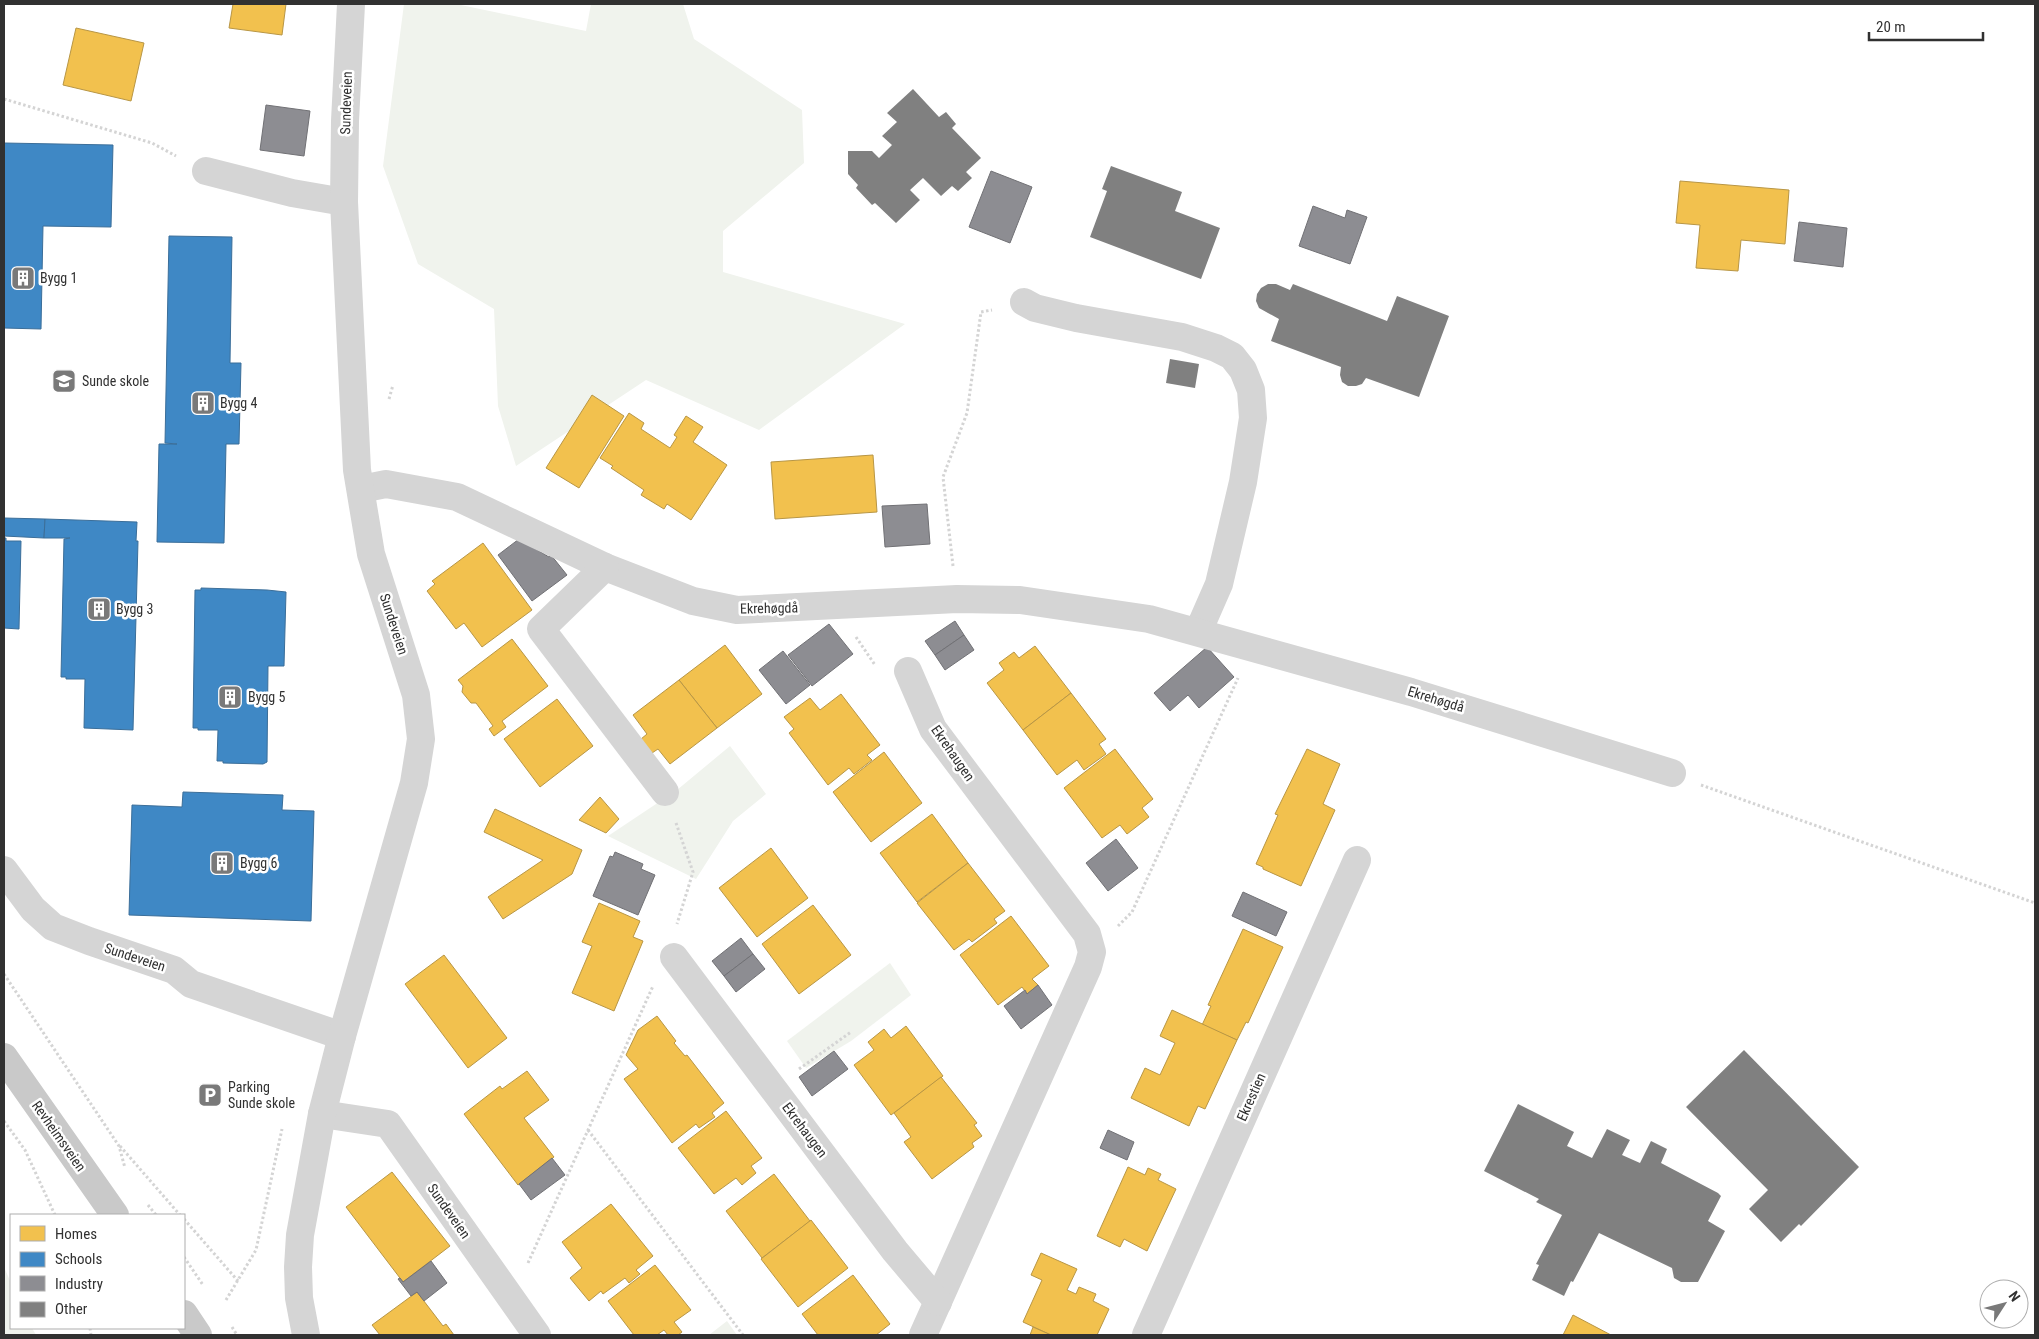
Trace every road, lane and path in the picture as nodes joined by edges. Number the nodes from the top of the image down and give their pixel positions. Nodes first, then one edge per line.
1 (351, 4) edge
2 (4, 99) edge
3 (206, 171) joint
4 (344, 202) junction
5 (1024, 302) joint
6 (361, 489) junction
7 (605, 567) junction
8 (957, 599) junction
9 (833, 606) junction
10 (1198, 632) junction
11 (1248, 646) junction
12 (908, 671) joint
13 (1672, 774) joint
14 (665, 792) joint
15 (1357, 860) dead end
16 (4, 870) edge
17 (2035, 903) edge
18 (1092, 952) junction
19 (674, 957) junction
20 (4, 974) edge
21 (851, 1032) dead end
22 (342, 1036) junction
23 (4, 1057) edge
24 (766, 1078) junction
25 (322, 1114) junction
26 (4, 1121) edge
27 (284, 1123) dead end
28 (587, 1129) junction
29 (119, 1146) junction
30 (126, 1171) dead end
31 (146, 1200) dead end
32 (55, 1214) edge
33 (114, 1214) edge
34 (155, 1214) edge
35 (179, 1214) edge
36 (185, 1220) edge
37 (238, 1281) junction
38 (510, 1298) junction
39 (226, 1300) dead end
40 (938, 1302) junction
41 (185, 1316) edge
42 (198, 1335) edge
43 (306, 1335) edge
44 (537, 1335) edge
45 (743, 1335) edge
46 (923, 1335) edge
47 (1146, 1335) edge

1 - 4 street, Sundeveien
2 - 3 path
3 - 4 street
4 - 6 street, Sundeveien
5 - 8 path
5 - 10 street
6 - 7 street, Ekrehøgdå
6 - 22 street, Sundeveien
7 - 9 street, Ekrehøgdå
7 - 14 street
8 - 9 street, Ekrehøgdå
8 - 10 street, Ekrehøgdå
9 - 12 path
10 - 11 street, Ekrehøgdå
11 - 13 street, Ekrehøgdå
11 - 18 path
12 - 18 street, Ekrehaugen
13 - 17 path
14 - 19 path
15 - 47 street, Ekrestien
16 - 22 street, Sundeveien
18 - 40 street
19 - 24 street, Ekrehaugen
19 - 28 path
20 - 29 path
21 - 24 path
22 - 25 street, Sundeveien
23 - 33 main road, Revheimsveien
24 - 40 street, Ekrehaugen
25 - 38 street, Sundeveien
25 - 43 street, Sundeveien
26 - 32 path
27 - 37 path
28 - 38 path
28 - 45 path
29 - 30 path
29 - 35 path
31 - 34 path
36 - 37 path
37 - 39 path
38 - 44 street
40 - 46 street
41 - 42 main road

